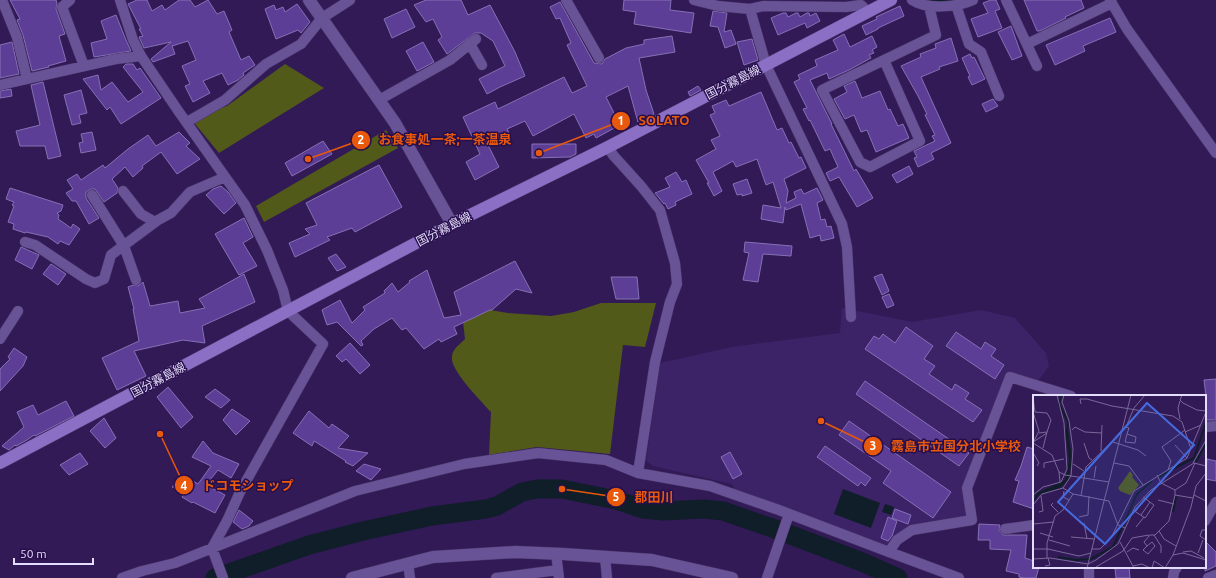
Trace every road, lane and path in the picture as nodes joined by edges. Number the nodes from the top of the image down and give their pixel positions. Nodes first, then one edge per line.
1 (2, 0) edge
2 (70, 0) edge
3 (120, 0) edge
4 (309, 0) edge
5 (350, 0) edge
6 (566, 0) edge
7 (694, 0) edge
8 (891, 0) edge
9 (912, 0) edge
10 (973, 0) edge
11 (1006, 0) edge
12 (1111, 2) edge
13 (956, 5) junction
14 (929, 6) junction
15 (750, 9) junction
16 (868, 12) junction
17 (322, 18) junction
18 (1027, 44) junction
19 (141, 56) junction
20 (599, 58) dead end
21 (884, 60) junction
22 (482, 65) dead end
23 (766, 65) junction
24 (84, 66) junction
25 (1037, 66) dead end
26 (27, 79) junction
27 (0, 85) edge
28 (999, 96) dead end
29 (379, 100) junction
30 (187, 122) junction
31 (608, 146) junction
32 (1216, 153) edge
33 (225, 177) junction
34 (122, 191) dead end
35 (92, 195) dead end
36 (155, 222) junction
37 (452, 224) junction
38 (25, 242) dead end
39 (124, 246) junction
40 (136, 280) dead end
41 (18, 311) dead end
42 (288, 311) junction
43 (851, 317) dead end
44 (4, 324) edge
45 (0, 339) edge
46 (1068, 395) edge
47 (0, 463) edge
48 (638, 473) junction
49 (1216, 502) edge
50 (788, 516) junction
51 (1206, 518) edge
52 (1033, 525) edge
53 (1005, 528) dead end
54 (212, 548) junction
55 (889, 552) junction
56 (556, 554) junction
57 (605, 557) junction
58 (408, 563) junction
59 (1176, 568) edge
60 (558, 574) edge
61 (1216, 575) edge
62 (122, 578) edge
63 (223, 578) edge
64 (352, 578) edge
65 (410, 578) edge
66 (496, 578) edge
67 (607, 578) edge
68 (732, 578) edge
69 (767, 578) edge
70 (960, 578) edge
71 (1173, 578) edge
72 (1208, 578) edge

1 - 26 street
2 - 24 street
3 - 19 street
4 - 17 street
5 - 17 street
6 - 20 street
7 - 15 street
8 - 16 main road, 国分霧島線
9 - 14 street
10 - 13 street
11 - 18 street
12 - 18 street
12 - 32 street
13 - 14 street
13 - 28 street
14 - 21 street
15 - 16 street
15 - 23 street
16 - 23 main road, 国分霧島線
17 - 29 street
17 - 30 street
18 - 25 street
19 - 24 street
19 - 30 street
21 - 21 street
22 - 29 street
23 - 31 main road, 国分霧島線
23 - 43 street
24 - 26 street
26 - 27 street
29 - 37 street
30 - 33 street
31 - 37 main road, 国分霧島線
31 - 48 street
33 - 36 street
33 - 42 street
34 - 36 street
35 - 39 street
36 - 39 street
37 - 42 main road, 国分霧島線
38 - 39 street
39 - 40 street
41 - 44 street
42 - 47 main road, 国分霧島線
42 - 54 street
44 - 45 street
46 - 55 street
48 - 50 street
48 - 54 street
49 - 51 street
50 - 55 street
50 - 69 street
52 - 53 street
54 - 62 street
54 - 63 street
55 - 70 street
56 - 57 street
56 - 58 street
56 - 60 street
57 - 67 street
57 - 68 street
58 - 64 street
58 - 65 street
59 - 71 street
60 - 66 street
61 - 72 street

